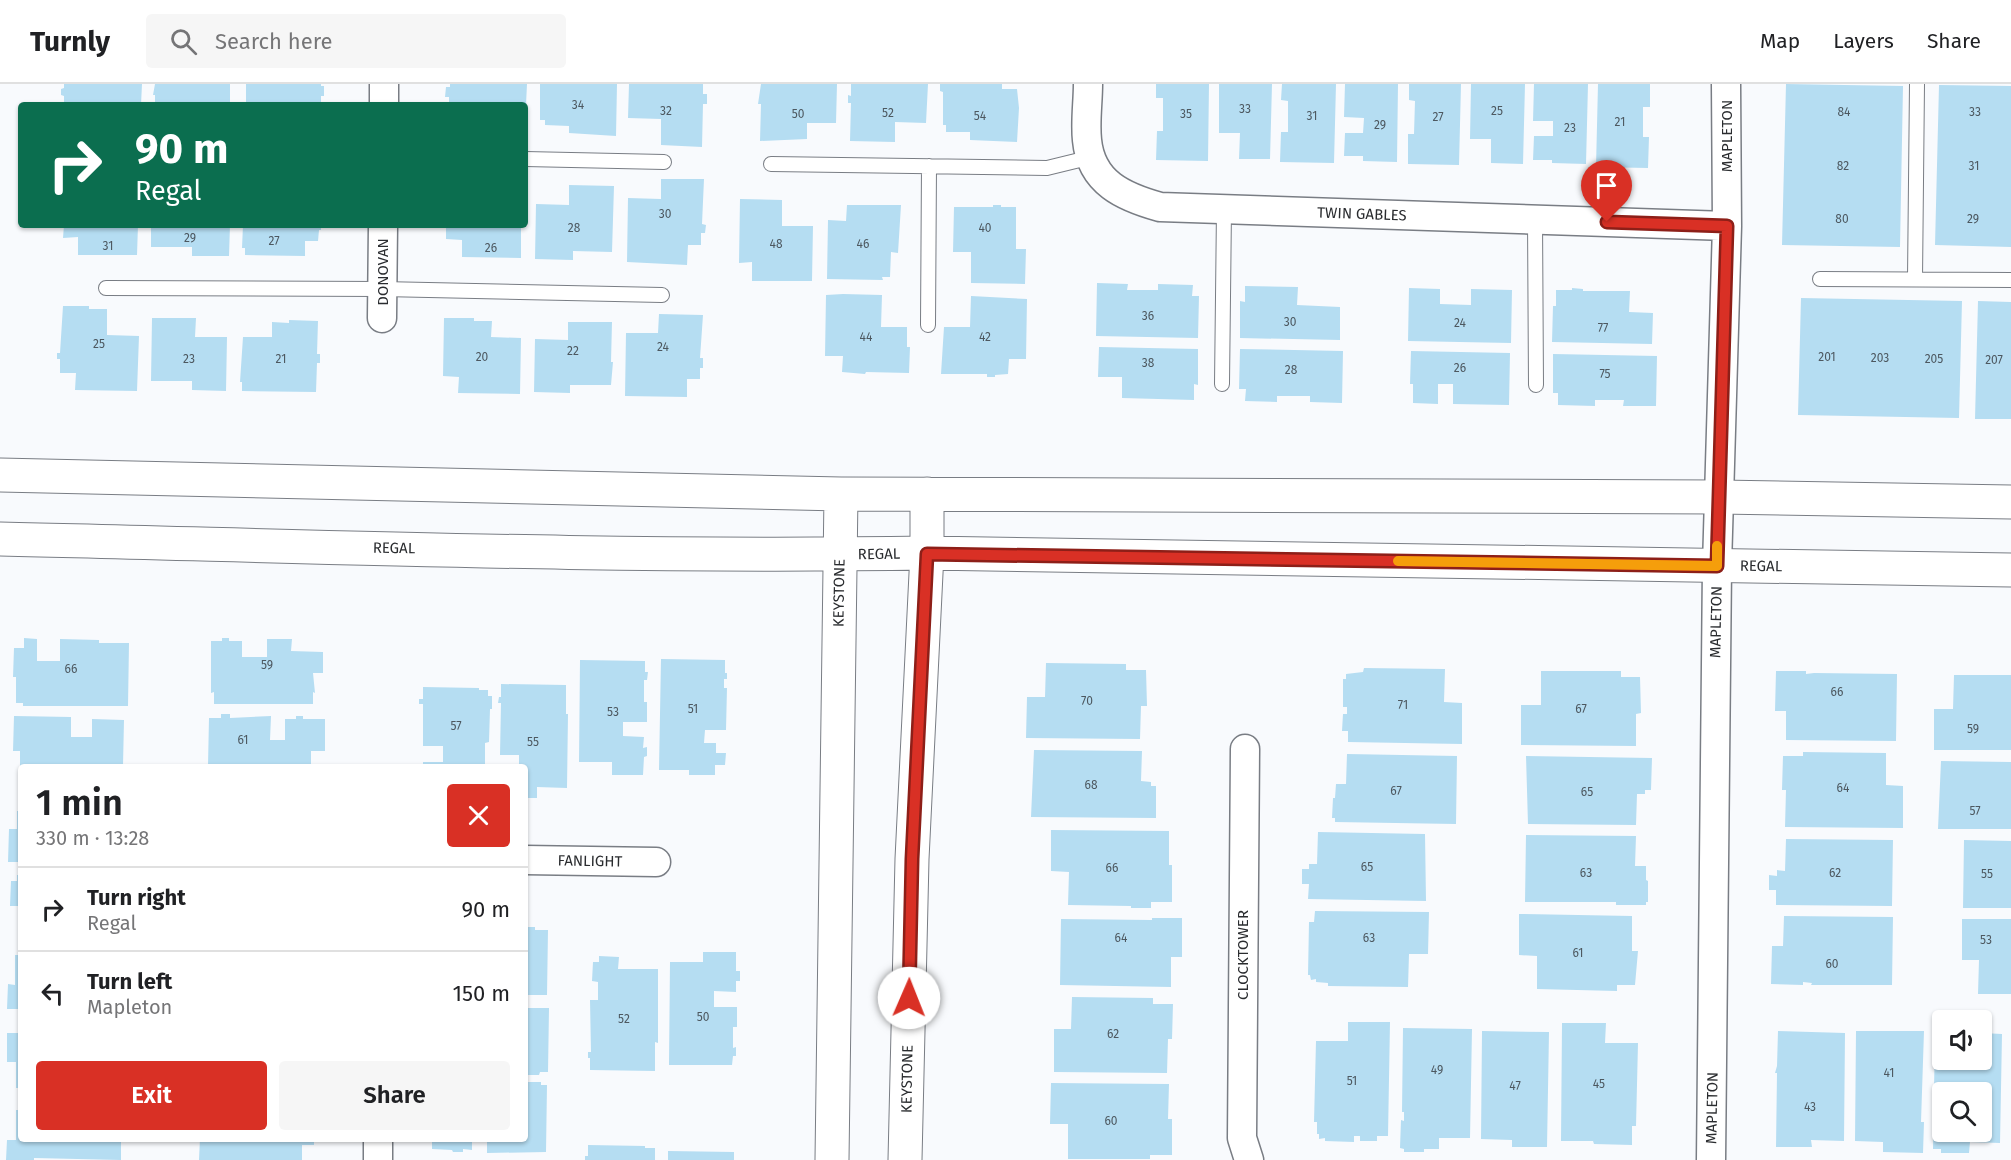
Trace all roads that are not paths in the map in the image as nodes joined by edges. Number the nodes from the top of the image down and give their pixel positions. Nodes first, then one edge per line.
1 (384, 84) edge
2 (1088, 84) edge
3 (1726, 84) edge
4 (1917, 84) edge
5 (384, 102) edge
6 (1092, 157) junction
7 (528, 159) edge
8 (664, 162) dead end
9 (771, 164) dead end
10 (929, 166) junction
11 (1224, 209) junction
12 (1535, 219) junction
13 (1727, 226) junction
14 (383, 228) edge
15 (1820, 279) dead end
16 (1915, 279) junction
17 (2011, 280) edge
18 (106, 288) dead end
19 (382, 289) junction
20 (662, 295) dead end
21 (382, 318) dead end
22 (928, 325) dead end
23 (1222, 384) dead end
24 (1536, 385) dead end
25 (0, 475) edge
26 (841, 494) junction
27 (927, 494) junction
28 (1719, 497) junction
29 (2011, 502) edge
30 (0, 539) edge
31 (927, 554) junction
32 (839, 555) junction
33 (1717, 566) junction
34 (2011, 570) edge
35 (1245, 749) dead end
36 (528, 860) edge
37 (656, 862) dead end
38 (378, 1142) edge
39 (378, 1160) edge
40 (832, 1160) edge
41 (905, 1160) edge
42 (1249, 1160) edge
43 (1711, 1160) edge

1 - 5 street
2 - 6 street, TWIN GABLES
3 - 13 street, MAPLETON
4 - 16 lane
6 - 10 lane
6 - 11 street, TWIN GABLES
7 - 8 lane
9 - 10 lane
10 - 22 lane
11 - 12 street, TWIN GABLES
11 - 23 lane
12 - 13 street, TWIN GABLES
12 - 24 lane
13 - 28 street, MAPLETON
14 - 19 street, DONOVAN
15 - 16 lane
16 - 17 lane
18 - 19 lane
19 - 20 lane
19 - 21 street, DONOVAN
25 - 26 street
26 - 27 street
26 - 32 street, KEYSTONE
27 - 28 street
27 - 31 street, KEYSTONE
28 - 29 street
28 - 33 street, MAPLETON
30 - 32 street, REGAL
31 - 32 street, REGAL
31 - 33 street, REGAL
31 - 41 street, KEYSTONE
32 - 40 street, KEYSTONE
33 - 34 street, REGAL
33 - 43 street, MAPLETON
35 - 42 street, CLOCKTOWER
36 - 37 street, FANLIGHT
38 - 39 street

